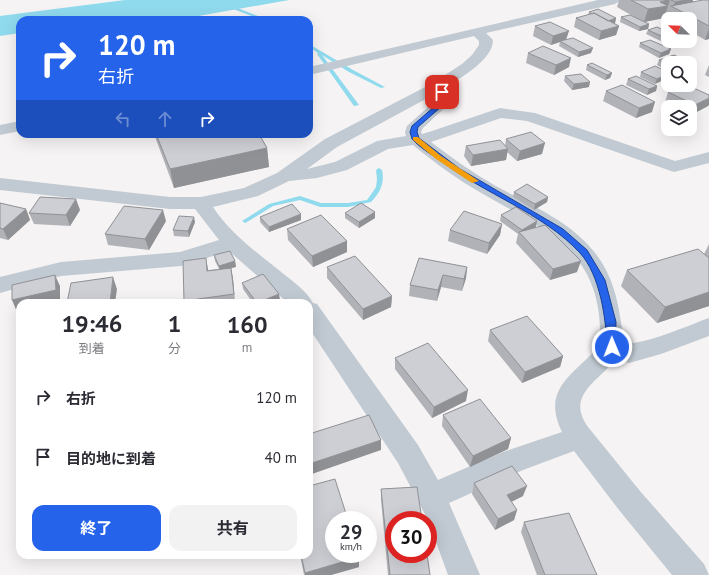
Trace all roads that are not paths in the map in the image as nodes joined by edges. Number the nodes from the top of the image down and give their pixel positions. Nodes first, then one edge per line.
1 (615, 0) edge
2 (477, 31) junction
3 (313, 70) edge
4 (436, 87) junction
5 (16, 127) edge
6 (0, 130) edge
7 (416, 139) junction
8 (709, 157) edge
9 (283, 177) junction
10 (0, 184) edge
11 (201, 203) junction
12 (234, 243) junction
13 (0, 285) edge
14 (298, 299) edge
15 (313, 316) edge
16 (709, 327) edge
17 (612, 347) junction
18 (579, 437) junction
19 (432, 497) junction
20 (464, 575) edge
21 (693, 575) edge

1 - 2 street
2 - 3 street
2 - 4 street
4 - 7 street
4 - 9 street
5 - 6 street
7 - 8 street
7 - 9 street
7 - 17 street
9 - 11 street
10 - 11 street
11 - 12 street
12 - 13 street
12 - 14 street
15 - 19 street
16 - 17 street
17 - 18 street
18 - 19 street
18 - 21 street
19 - 20 street

